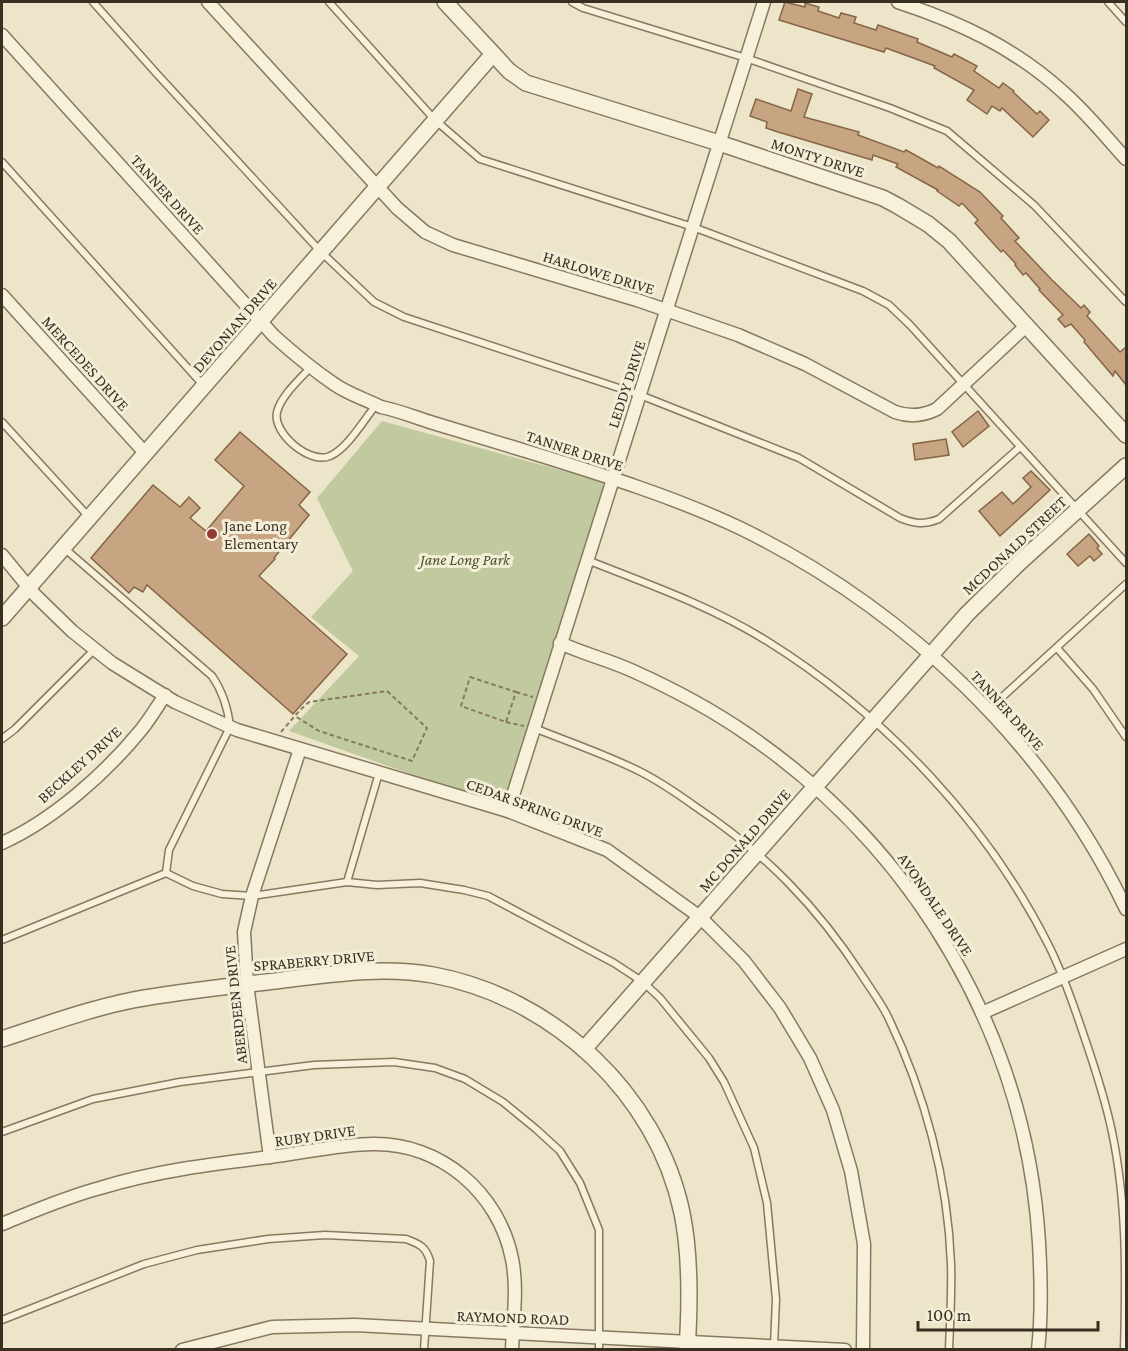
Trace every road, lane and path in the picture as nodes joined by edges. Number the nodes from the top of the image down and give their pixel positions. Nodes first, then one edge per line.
1 (93, 2) edge
2 (208, 2) edge
3 (329, 2) edge
4 (445, 2) edge
5 (572, 2) edge
6 (764, 2) edge
7 (898, 2) edge
8 (1108, 2) edge
9 (1126, 22) edge
10 (2, 35) edge
11 (493, 54) junction
12 (746, 58) junction
13 (435, 120) junction
14 (719, 143) junction
15 (1126, 159) edge
16 (2, 162) edge
17 (377, 187) junction
18 (693, 227) junction
19 (321, 252) junction
20 (2, 295) edge
21 (1126, 302) edge
22 (667, 310) junction
23 (262, 321) junction
24 (1026, 327) junction
25 (310, 368) junction
26 (963, 385) junction
27 (204, 387) junction
28 (640, 395) junction
29 (376, 405) junction
30 (2, 422) edge
31 (1126, 435) edge
32 (1020, 447) junction
33 (146, 454) junction
34 (1126, 466) edge
35 (614, 478) junction
36 (1078, 510) junction
37 (90, 518) junction
38 (64, 548) junction
39 (2, 555) edge
40 (587, 560) junction
41 (1126, 563) edge
42 (1126, 584) edge
43 (30, 587) junction
44 (2, 618) edge
45 (560, 643) junction
46 (1057, 648) junction
47 (94, 650) junction
48 (931, 654) junction
49 (516, 692) junction
50 (165, 695) junction
51 (533, 697) dead end
52 (988, 710) junction
53 (295, 716) junction
54 (874, 719) junction
55 (506, 722) junction
56 (230, 727) junction
57 (533, 728) junction
58 (1126, 736) edge
59 (2, 739) edge
60 (272, 740) junction
61 (300, 749) junction
62 (379, 772) junction
63 (815, 786) junction
64 (508, 811) junction
65 (2, 843) edge
66 (758, 852) junction
67 (166, 873) junction
68 (347, 882) junction
69 (252, 896) junction
70 (1126, 909) edge
71 (700, 917) junction
72 (2, 940) edge
73 (1126, 949) edge
74 (1064, 977) junction
75 (643, 982) junction
76 (247, 984) junction
77 (982, 1013) junction
78 (2, 1039) edge
79 (584, 1049) junction
80 (258, 1072) junction
81 (2, 1132) edge
82 (270, 1157) junction
83 (2, 1224) edge
84 (2, 1320) edge
85 (426, 1330) junction
86 (512, 1333) junction
87 (600, 1343) edge
88 (687, 1345) edge
89 (774, 1348) edge
90 (182, 1350) edge
91 (424, 1350) edge
92 (512, 1350) edge
93 (845, 1350) edge
94 (862, 1350) edge
95 (949, 1350) edge
96 (1038, 1350) edge
97 (1124, 1350) edge

1 - 19 lane
2 - 17 street, HARLOWE DRIVE
3 - 13 lane
4 - 11 street, MONTY DRIVE
5 - 12 lane
6 - 12 street, LEDDY DRIVE
7 - 15 street
8 - 9 lane
10 - 23 street, TANNER DRIVE
11 - 13 street, DEVONIAN DRIVE
11 - 14 street, MONTY DRIVE
12 - 14 street, LEDDY DRIVE
12 - 21 lane
13 - 17 street, DEVONIAN DRIVE
13 - 18 lane
14 - 18 street, LEDDY DRIVE
14 - 24 street, MONTY DRIVE
16 - 27 lane
17 - 19 street, DEVONIAN DRIVE
17 - 22 street, HARLOWE DRIVE
18 - 22 street, LEDDY DRIVE
18 - 26 lane
19 - 23 street, DEVONIAN DRIVE
19 - 28 lane
20 - 33 street, MERCEDES DRIVE
22 - 26 street, HARLOWE DRIVE
22 - 28 street, LEDDY DRIVE
23 - 25 street, TANNER DRIVE
23 - 27 street, DEVONIAN DRIVE
24 - 26 street, HARLOWE DRIVE
24 - 31 street, MONTY DRIVE
25 - 29 street, TANNER DRIVE
25 - 29 lane
26 - 32 lane
27 - 33 street, DEVONIAN DRIVE
28 - 32 lane
28 - 35 street, LEDDY DRIVE
29 - 35 street, TANNER DRIVE
30 - 37 lane
32 - 36 lane
33 - 37 street, DEVONIAN DRIVE
34 - 36 street, MCDONALD STREET
35 - 40 street, LEDDY DRIVE
35 - 48 street, TANNER DRIVE
36 - 41 lane
36 - 48 street, MCDONALD STREET
37 - 38 street, DEVONIAN DRIVE
38 - 43 street, DEVONIAN DRIVE
38 - 56 lane
39 - 43 street, CEDAR SPRING DRIVE
40 - 45 street, LEDDY DRIVE
40 - 54 lane
42 - 46 lane
43 - 44 street, DEVONIAN DRIVE
43 - 47 street, CEDAR SPRING DRIVE
45 - 57 street, LEDDY DRIVE
45 - 63 street, AVONDALE DRIVE
46 - 52 lane
46 - 58 lane
47 - 50 street, CEDAR SPRING DRIVE
47 - 59 lane
48 - 52 street, TANNER DRIVE
48 - 54 street, MC DONALD DRIVE
49 - 51 path
49 - 55 path
49 - 55 path
50 - 56 street, CEDAR SPRING DRIVE
50 - 65 street, BECKLEY DRIVE
52 - 70 street, TANNER DRIVE
53 - 53 path
53 - 60 path
54 - 63 street, MC DONALD DRIVE
54 - 74 lane
55 - 57 path
56 - 60 street, CEDAR SPRING DRIVE
56 - 67 lane
57 - 64 street, LEDDY DRIVE
57 - 66 lane
60 - 61 street, CEDAR SPRING DRIVE
61 - 62 street, CEDAR SPRING DRIVE
61 - 69 street, ABERDEEN DRIVE
62 - 64 street, CEDAR SPRING DRIVE
62 - 68 lane
63 - 66 street, MC DONALD DRIVE
63 - 77 street, AVONDALE DRIVE
64 - 71 street, CEDAR SPRING DRIVE
66 - 71 street, MC DONALD DRIVE
66 - 95 lane
67 - 69 lane
67 - 72 lane
68 - 69 lane
68 - 75 lane
69 - 76 street, ABERDEEN DRIVE
71 - 75 street, MC DONALD DRIVE
71 - 94 street, CEDAR SPRING DRIVE
73 - 74 street
74 - 77 street
74 - 97 lane
75 - 79 street, MC DONALD DRIVE
75 - 89 lane
76 - 78 street, SPRABERRY DRIVE
76 - 79 street, SPRABERRY DRIVE
76 - 80 street, ABERDEEN DRIVE
77 - 96 street, AVONDALE DRIVE
79 - 88 street, SPRABERRY DRIVE
80 - 81 lane
80 - 82 street, ABERDEEN DRIVE
80 - 87 lane
82 - 83 street, RUBY DRIVE
82 - 86 street, RUBY DRIVE
84 - 85 lane
85 - 86 street, RAYMOND ROAD
85 - 90 street, RAYMOND ROAD
85 - 91 lane
86 - 87 street, RAYMOND ROAD
86 - 92 street, RUBY DRIVE
87 - 88 street, RAYMOND ROAD
88 - 89 street, RAYMOND ROAD
89 - 93 street, RAYMOND ROAD

